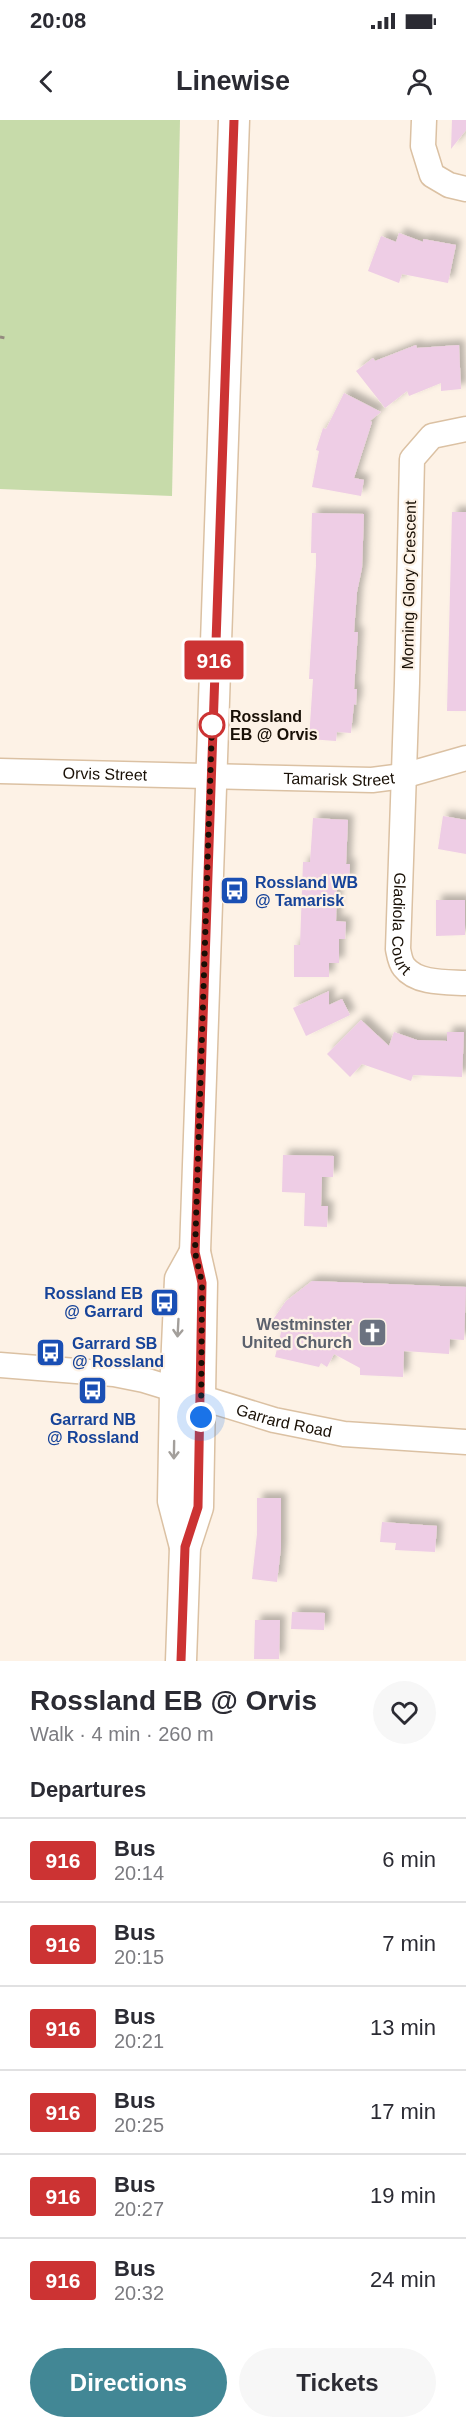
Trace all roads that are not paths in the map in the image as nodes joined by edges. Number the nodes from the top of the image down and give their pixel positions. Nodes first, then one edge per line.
1 (234, 120) edge
2 (424, 120) edge
3 (466, 189) edge
4 (466, 429) edge
5 (466, 758) edge
6 (0, 771) edge
7 (403, 776) junction
8 (210, 778) junction
9 (466, 983) edge
10 (0, 1365) edge
11 (188, 1395) junction
12 (466, 1442) edge
13 (181, 1661) edge

1 - 8 main road
2 - 3 street
4 - 7 street, Morning Glory Crescent
5 - 7 street, Tamarisk Street
6 - 8 street, Orvis Street
7 - 8 street, Tamarisk Street
7 - 9 street, Gladiola Court
8 - 11 main road
10 - 11 street, Garrard Road
11 - 12 street, Garrard Road
11 - 13 main road

